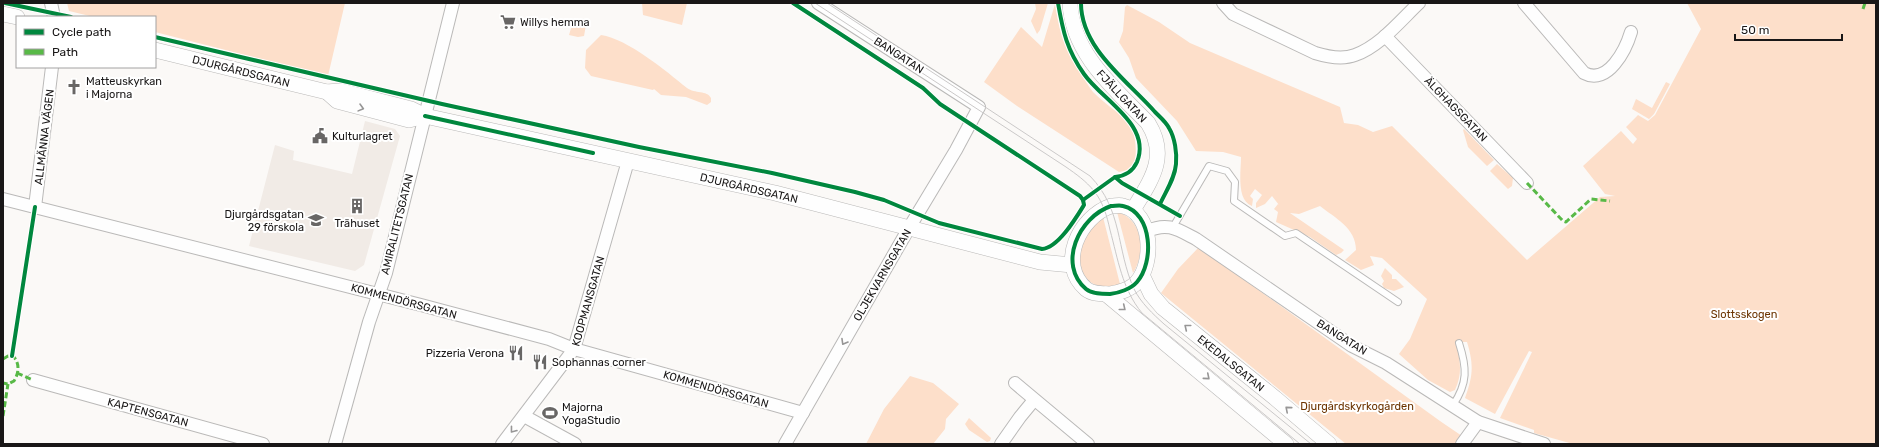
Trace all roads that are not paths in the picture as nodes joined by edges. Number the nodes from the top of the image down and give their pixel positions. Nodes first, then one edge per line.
1 (52, 3) edge
2 (453, 3) edge
3 (818, 3) edge
4 (1070, 3) edge
5 (1223, 3) edge
6 (1419, 3) edge
7 (1524, 3) edge
8 (3, 14) edge
9 (54, 16) edge
10 (16, 17) edge
11 (1631, 32) dead end
12 (1385, 36) junction
13 (156, 50) edge
14 (52, 68) edge
15 (979, 107) joint
16 (425, 116) junction
17 (628, 161) junction
18 (1527, 182) dead end
19 (3, 199) edge
20 (35, 207) junction
21 (1133, 210) junction
22 (1173, 227) junction
23 (909, 228) junction
24 (1147, 231) junction
25 (1072, 265) junction
26 (1142, 275) junction
27 (378, 294) junction
28 (1106, 294) junction
29 (1398, 302) dead end
30 (1459, 343) dead end
31 (574, 349) junction
32 (33, 380) dead end
33 (1015, 383) dead end
34 (1034, 400) junction
35 (1453, 405) junction
36 (802, 413) junction
37 (524, 416) junction
38 (1478, 422) junction
39 (263, 444) edge
40 (335, 444) edge
41 (502, 444) edge
42 (575, 444) edge
43 (785, 444) edge
44 (1001, 444) edge
45 (1088, 444) edge
46 (1286, 444) edge
47 (1329, 444) edge
48 (1462, 444) edge
49 (1544, 444) edge

1 - 9 street
2 - 16 street, AMIRALITETSGATAN
3 - 15 street, BANGATAN
4 - 21 street, FJÄLLGATAN
5 - 12 street
6 - 12 street
7 - 11 street
8 - 10 street
12 - 18 street, ÄLGHAGSGATAN
13 - 16 street, DJURGÅRDSGATAN
14 - 20 street, ALLMÄNNA VÄGEN
15 - 23 street, OLJEKVARNSGATAN
16 - 17 street, DJURGÅRDSGATAN
16 - 27 street, AMIRALITETSGATAN
17 - 23 street, DJURGÅRDSGATAN
17 - 31 street, KOOPMANSGATAN
19 - 20 street, KOMMENDÖRSGATAN
20 - 27 street, KOMMENDÖRSGATAN
21 - 24 street
21 - 25 street
22 - 24 street
22 - 29 lane
22 - 35 street, BANGATAN
23 - 25 street, DJURGÅRDSGATAN
23 -> 36 street, OLJEKVARNSGATAN
24 - 26 street
25 - 28 street
26 - 28 street
47 -> 26 street, EKEDALSGATAN
27 - 31 street, KOMMENDÖRSGATAN
27 - 40 street, AMIRALITETSGATAN
28 -> 46 street
30 - 35 lane
31 - 36 street, KOMMENDÖRSGATAN
31 - 37 street, KOOPMANSGATAN
32 - 39 street, KAPTENSGATAN
33 - 34 street
34 - 44 street
34 - 45 street
35 - 38 street, BANGATAN
36 - 43 street, OLJEKVARNSGATAN
37 -> 41 street, KOOPMANSGATAN
37 - 42 street
38 - 48 street
38 - 49 street, BANGATAN

